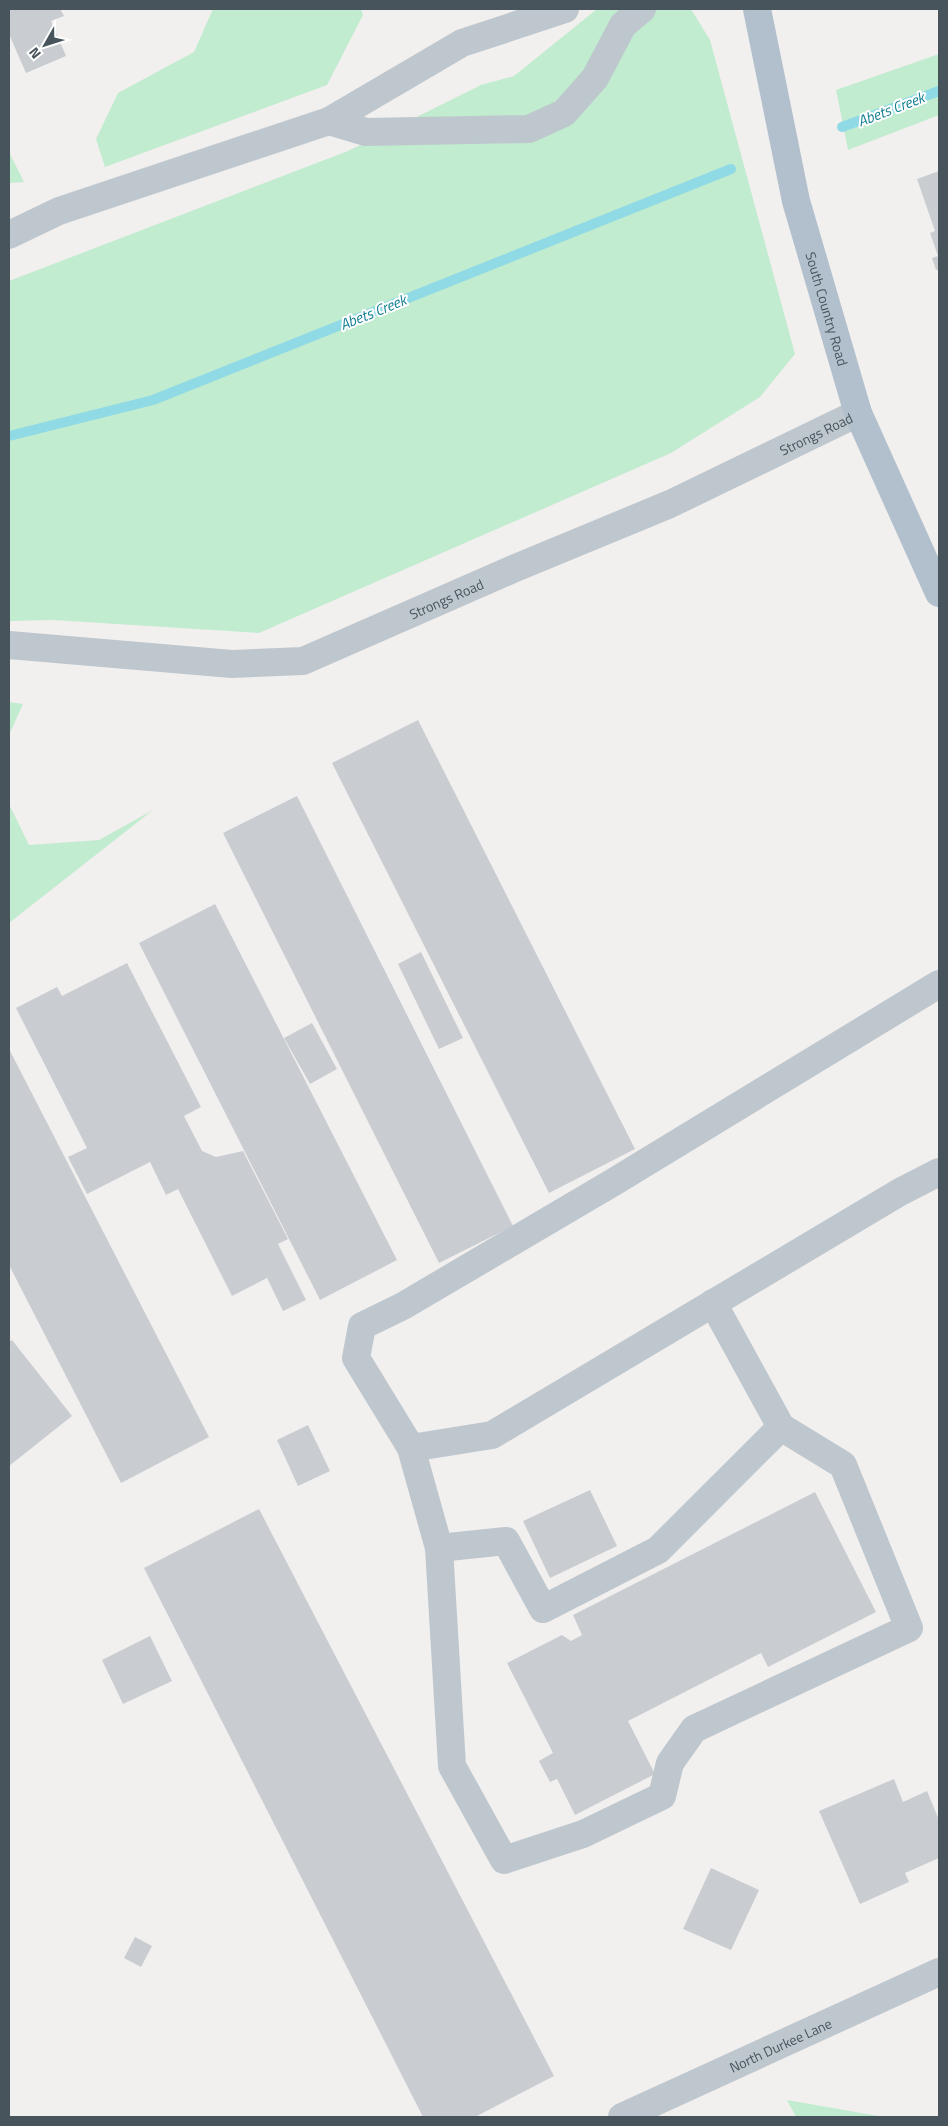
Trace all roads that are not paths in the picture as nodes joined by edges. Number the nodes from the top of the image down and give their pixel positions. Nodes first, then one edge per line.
1 (565, 9) edge
2 (642, 9) edge
3 (757, 9) edge
4 (329, 121) junction
5 (9, 235) edge
6 (858, 413) junction
7 (939, 593) edge
8 (9, 645) edge
9 (939, 984) edge
10 (939, 1172) edge
11 (714, 1304) junction
12 (781, 1427) junction
13 (412, 1448) junction
14 (439, 1548) junction
15 (939, 1972) edge
16 (622, 2117) edge

1 - 4 street
2 - 4 street
3 - 6 main road, South Country Road
4 - 5 street
6 - 7 main road, South Country Road
6 - 8 street, Strongs Road
9 - 13 street
10 - 11 street
11 - 12 street
11 - 13 street
12 - 14 street
12 - 14 street
13 - 14 street
15 - 16 street, North Durkee Lane

